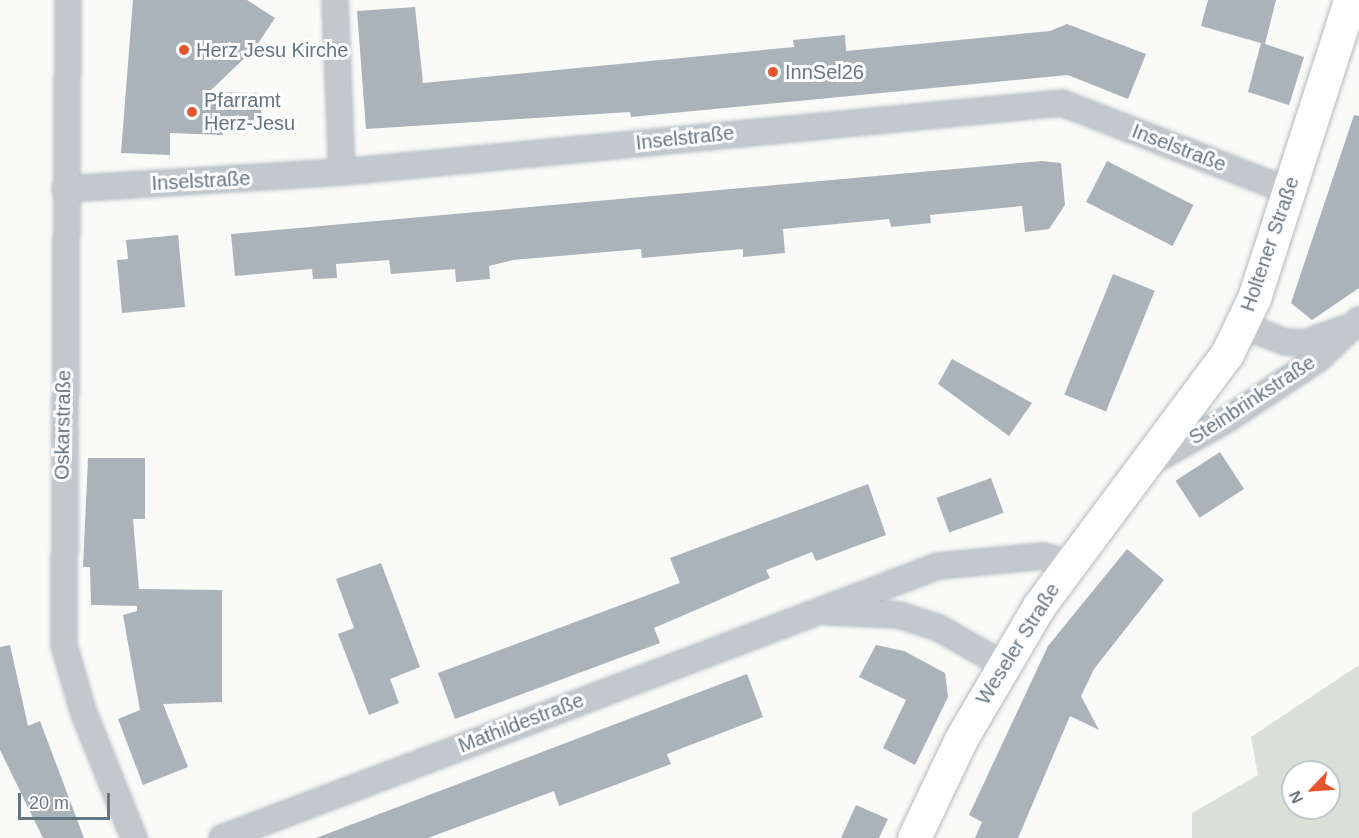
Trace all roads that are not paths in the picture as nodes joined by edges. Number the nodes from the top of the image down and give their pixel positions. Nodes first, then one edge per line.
1 (68, 0) edge
2 (335, 0) edge
3 (1350, 0) edge
4 (342, 172) junction
5 (65, 189) junction
6 (1289, 191) junction
7 (1355, 323) edge
8 (1241, 325) junction
9 (1145, 465) junction
10 (1069, 564) junction
11 (821, 611) junction
12 (1002, 664) junction
13 (134, 838) edge
14 (222, 838) edge
15 (914, 838) edge

1 - 5 street, Oskarstraße
2 - 4 street
3 - 6 main road, Holtener Straße
4 - 5 street, Inselstraße
4 - 6 street, Inselstraße
5 - 13 street, Oskarstraße
6 - 8 main road, Holtener Straße
7 - 8 street, Steinbrinkstraße
7 - 9 street, Steinbrinkstraße
8 - 9 main road, Holtener Straße
9 - 10 main road, Weseler Straße
10 - 11 street, Mathildestraße
10 - 12 main road, Weseler Straße
11 - 12 street, Mathildestraße
11 - 14 street, Mathildestraße
12 - 15 main road, Weseler Straße

